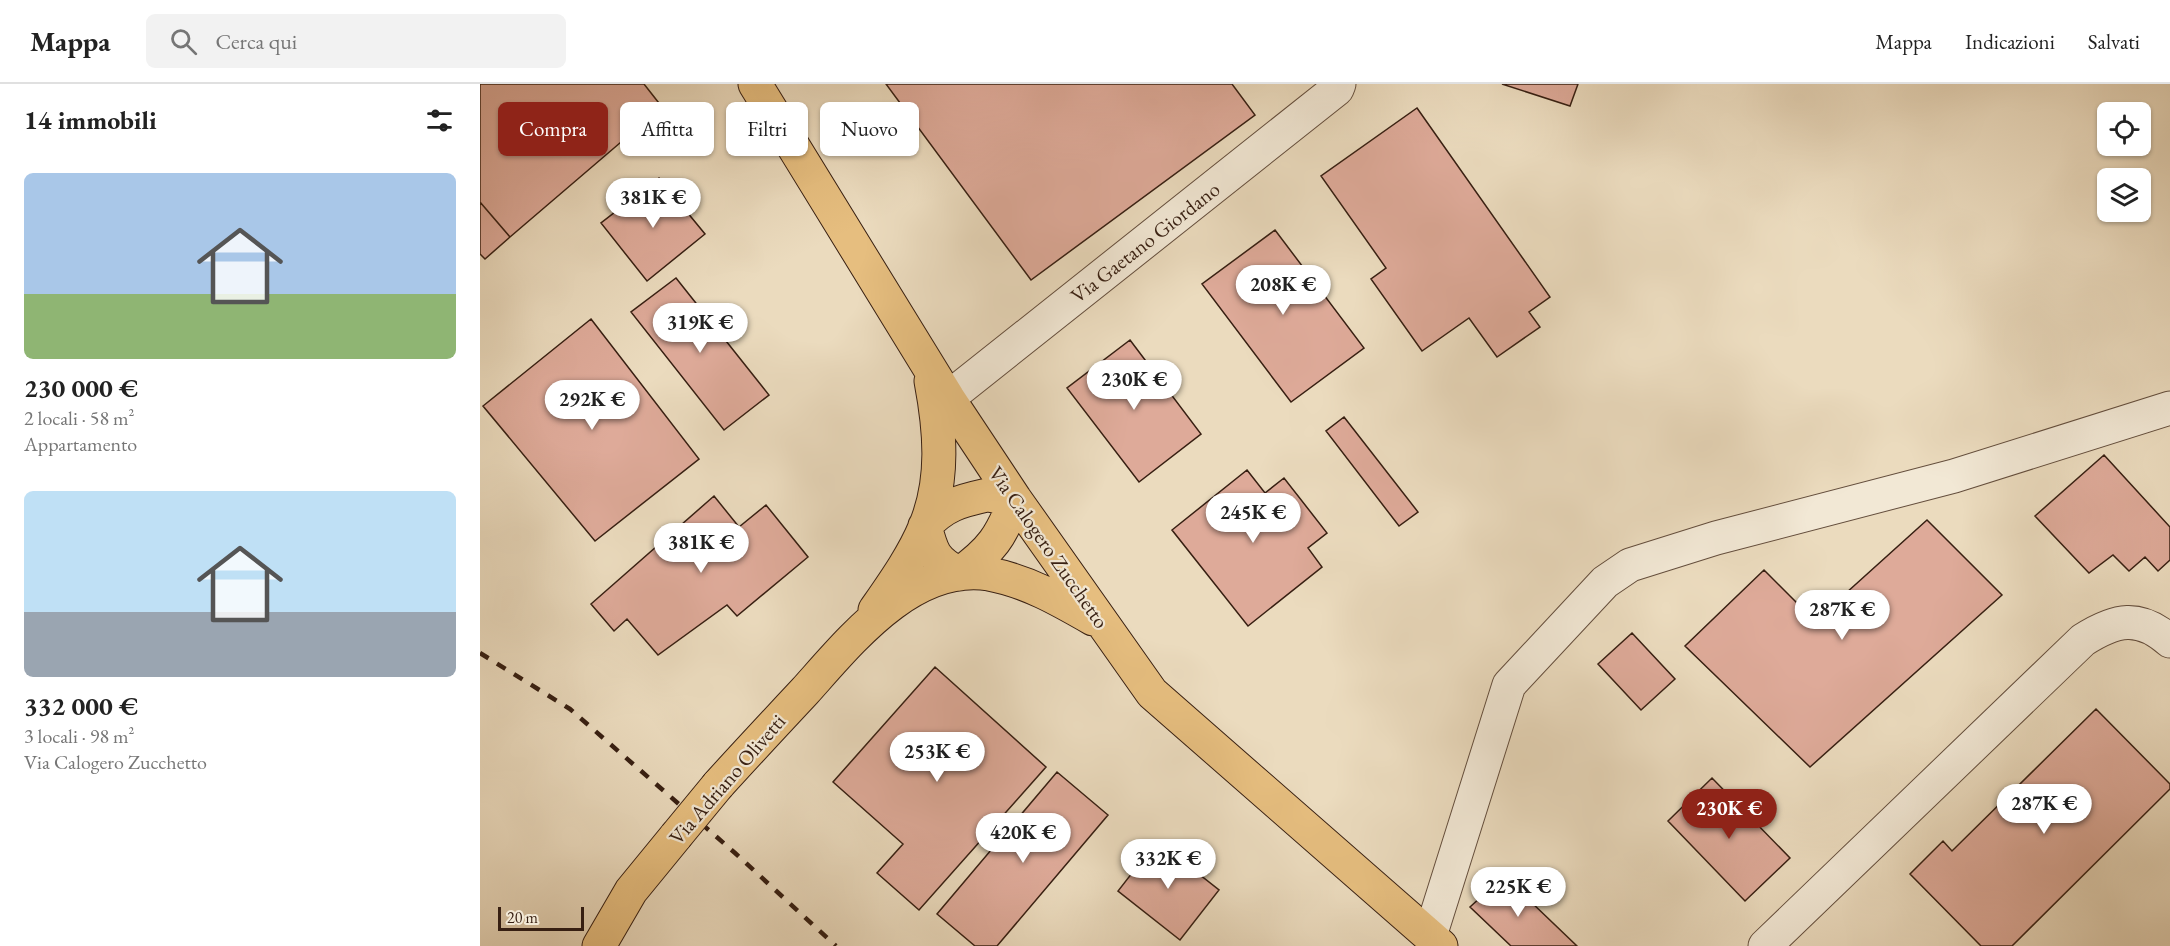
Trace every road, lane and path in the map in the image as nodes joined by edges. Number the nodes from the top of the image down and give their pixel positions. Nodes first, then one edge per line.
1 (755, 84) edge
2 (1339, 84) edge
3 (929, 367) junction
4 (948, 398) junction
5 (2170, 408) edge
6 (1015, 499) junction
7 (925, 526) junction
8 (959, 574) junction
9 (868, 622) junction
10 (1102, 624) junction
11 (2170, 641) edge
12 (1435, 941) edge
13 (599, 946) edge
14 (1765, 946) edge

1 - 3 main road, Via Calogero Zucchetto
2 - 4 street, Via Gaetano Giordano
3 - 4 main road, Via Calogero Zucchetto
3 - 7 main road, Via Adriano Olivetti
4 - 6 main road, Via Calogero Zucchetto
5 - 12 street
6 - 7 main road, Via Adriano Olivetti
6 - 8 main road, Via Adriano Olivetti
6 - 10 main road, Via Calogero Zucchetto
7 - 8 main road
7 - 9 main road, Via Adriano Olivetti
8 - 9 main road, Via Adriano Olivetti
8 - 10 main road, Via Adriano Olivetti
9 - 13 main road, Via Adriano Olivetti, bridge
10 - 12 main road, Via Calogero Zucchetto
11 - 14 street

